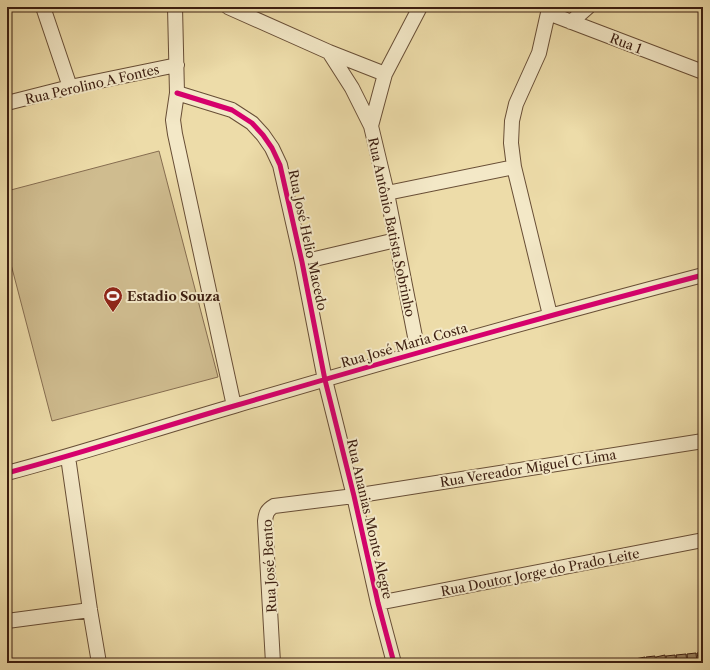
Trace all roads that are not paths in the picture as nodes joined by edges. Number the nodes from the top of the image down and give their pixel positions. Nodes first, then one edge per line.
1 (43, 7) edge
2 (175, 7) edge
3 (228, 7) edge
4 (420, 7) edge
5 (588, 7) edge
6 (548, 10) edge
7 (570, 22) junction
8 (329, 52) junction
9 (177, 65) junction
10 (703, 72) edge
11 (386, 74) junction
12 (70, 87) junction
13 (177, 93) junction
14 (7, 103) edge
15 (371, 126) junction
16 (514, 167) junction
17 (387, 194) junction
18 (396, 240) junction
19 (302, 262) junction
20 (703, 275) edge
21 (550, 315) junction
22 (418, 352) junction
23 (325, 380) junction
24 (234, 406) junction
25 (703, 441) edge
26 (68, 457) junction
27 (7, 473) edge
28 (354, 496) junction
29 (703, 540) edge
30 (378, 603) junction
31 (90, 610) junction
32 (7, 621) edge
33 (99, 663) edge
34 (273, 663) edge
35 (394, 663) edge

1 - 12 street
2 - 9 street
3 - 8 street
4 - 11 street
5 - 7 street
6 - 7 street, Rua 1
6 - 16 street
7 - 10 street, Rua 1
8 - 11 street
8 - 15 street, Rua Antônio Batista Sobrinho
9 - 12 street, Rua Perolino A Fontes
9 - 13 street
11 - 15 street
12 - 14 street, Rua Perolino A Fontes
13 - 19 street, Rua José Helio Macedo
13 - 24 street
15 - 17 street, Rua Antônio Batista Sobrinho
16 - 17 street
16 - 21 street
17 - 18 street, Rua Antônio Batista Sobrinho
18 - 19 street
18 - 22 street, Rua Antônio Batista Sobrinho
19 - 23 street, Rua José Helio Macedo
20 - 21 street, Rua José Maria Costa
21 - 22 street, Rua José Maria Costa
22 - 23 street, Rua José Maria Costa
23 - 24 street, Rua José Maria Costa
23 - 28 street, Rua Ananias Monte Alegre
24 - 26 street, Rua José Maria Costa
25 - 28 street, Rua Vereador Miguel C Lima
26 - 27 street, Rua José Maria Costa
26 - 31 street
28 - 30 street, Rua Ananias Monte Alegre
28 - 34 street, Rua José Bento
29 - 30 street, Rua Doutor Jorge do Prado Leite
30 - 35 street, Rua Ananias Monte Alegre
31 - 32 street
31 - 33 street

